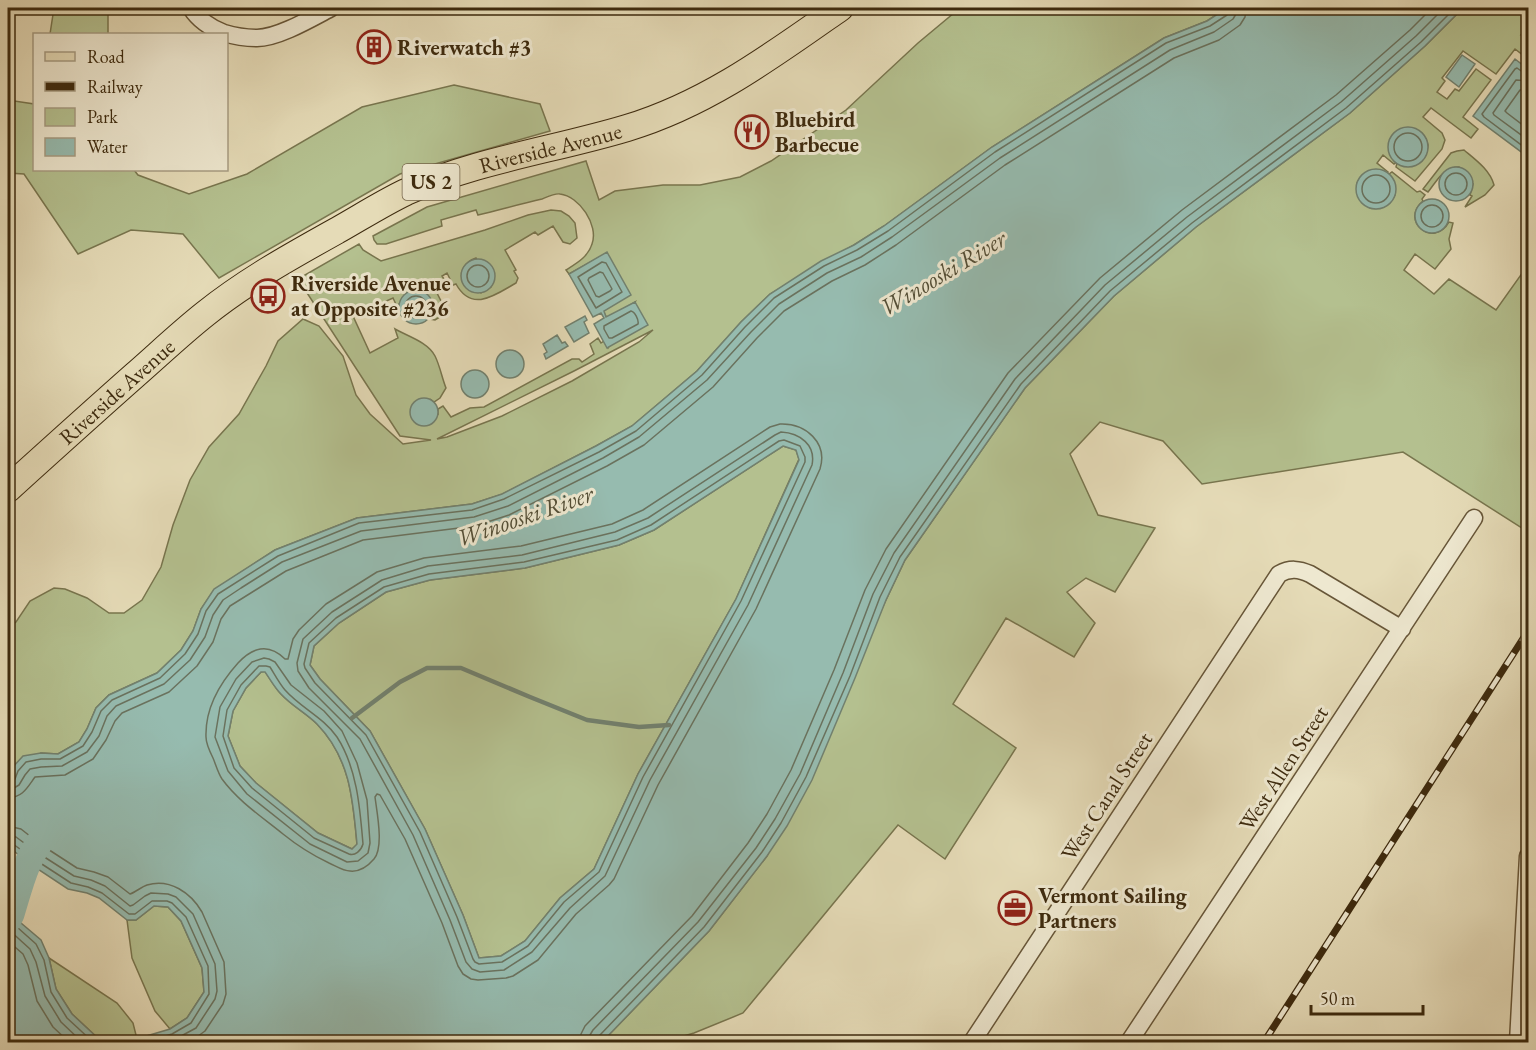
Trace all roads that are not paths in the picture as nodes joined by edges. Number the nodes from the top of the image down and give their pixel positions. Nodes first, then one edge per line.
1 (191, 8) edge
2 (331, 8) edge
3 (840, 8) edge
4 (225, 33) edge
5 (228, 34) edge
6 (8, 489) edge
7 (1474, 518) dead end
8 (1402, 629) junction
9 (1528, 856) edge
10 (972, 1042) edge
11 (1129, 1042) edge
12 (1518, 1042) edge

1 - 4 street
2 - 5 street
3 - 6 main road, Riverside Avenue / US 2
7 - 8 street, West Allen Street
8 - 10 street, West Canal Street
8 - 11 street, West Allen Street
9 - 12 street

